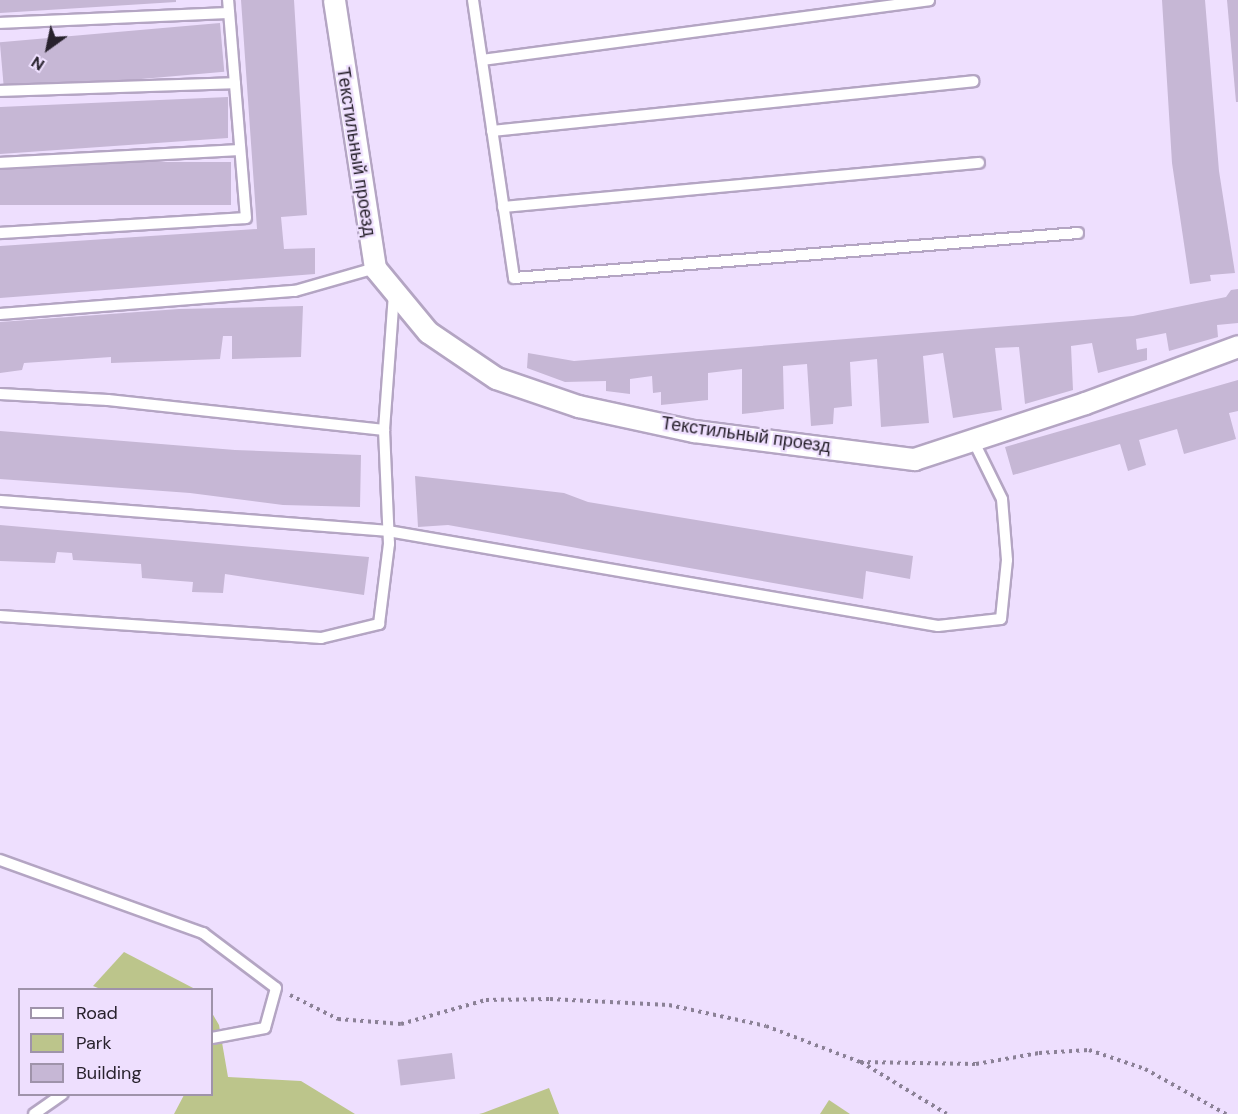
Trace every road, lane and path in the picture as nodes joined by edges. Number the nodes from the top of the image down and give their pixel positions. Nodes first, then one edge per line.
1 (228, 0) edge
2 (334, 0) edge
3 (473, 0) edge
4 (929, 0) edge
5 (229, 13) junction
6 (0, 23) edge
7 (482, 60) junction
8 (974, 81) dead end
9 (234, 82) junction
10 (0, 91) edge
11 (492, 131) junction
12 (240, 150) junction
13 (0, 163) edge
14 (979, 164) dead end
15 (503, 207) junction
16 (0, 233) edge
17 (1078, 233) dead end
18 (375, 268) junction
19 (394, 291) junction
20 (0, 314) edge
21 (1238, 346) edge
22 (0, 394) edge
23 (384, 430) junction
24 (973, 440) junction
25 (0, 501) edge
26 (388, 531) junction
27 (0, 616) edge
28 (0, 860) edge
29 (276, 988) junction
30 (213, 1038) edge
31 (860, 1062) junction
32 (61, 1096) edge
33 (34, 1114) edge
34 (947, 1114) edge
35 (1226, 1114) edge

1 - 5 lane
2 - 18 street, Текстильный проезд
3 - 7 lane
4 - 7 lane
5 - 6 lane
5 - 9 lane
7 - 11 lane
8 - 11 lane
9 - 10 lane
9 - 12 lane
11 - 15 lane
12 - 13 lane
12 - 16 lane
14 - 15 lane
15 - 17 lane
18 - 19 street, Текстильный проезд
18 - 20 lane
19 - 23 lane
19 - 24 street, Текстильный проезд
21 - 24 street, Текстильный проезд
22 - 23 lane
23 - 26 lane
24 - 26 lane
25 - 26 lane
26 - 27 lane
28 - 29 lane
29 - 30 lane
29 - 31 path
31 - 34 path
31 - 35 path
32 - 33 lane

